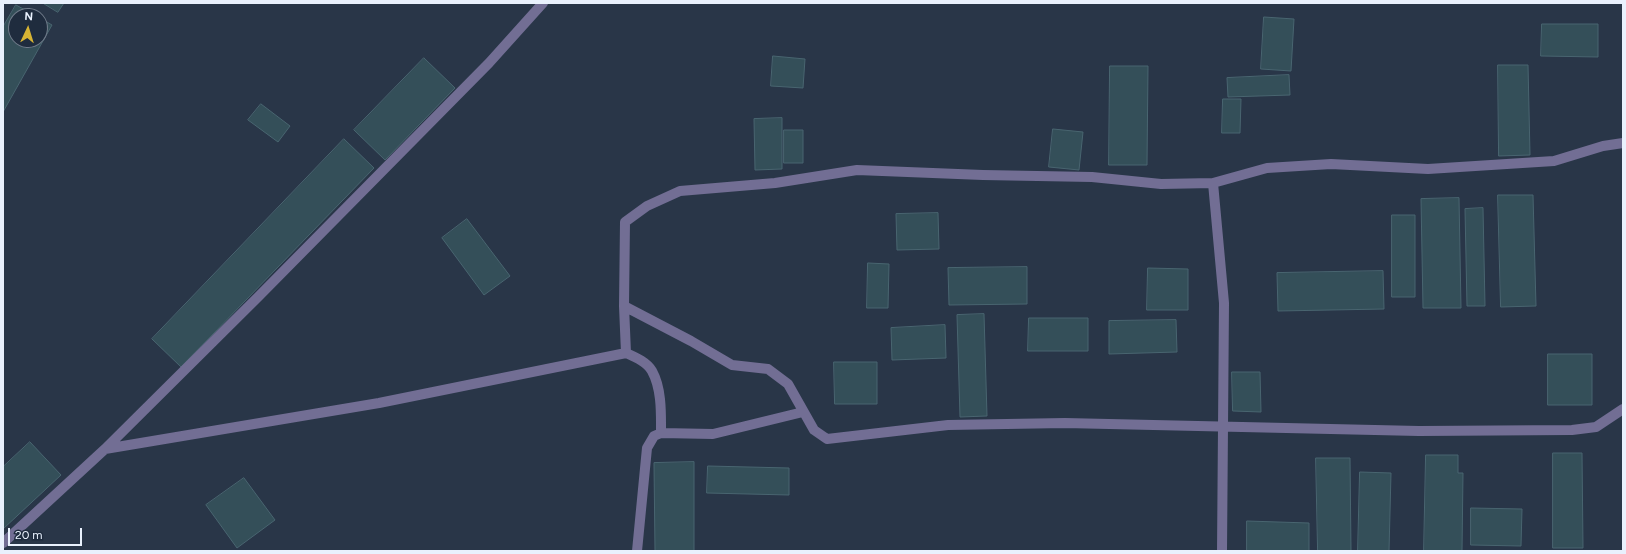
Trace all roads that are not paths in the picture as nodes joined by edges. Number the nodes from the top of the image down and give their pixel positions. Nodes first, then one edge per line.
1 (543, 3) edge
2 (1623, 143) edge
3 (1213, 183) junction
4 (624, 306) junction
5 (626, 353) junction
6 (1623, 409) edge
7 (803, 412) junction
8 (1224, 428) junction
9 (661, 433) junction
10 (105, 449) junction
11 (3, 543) edge
12 (638, 551) edge
13 (1222, 551) edge

1 - 10 street
2 - 3 street
3 - 4 street
3 - 8 street
4 - 5 street
4 - 7 street
5 - 9 street
5 - 10 street
6 - 8 street
7 - 8 street
7 - 9 street
8 - 13 street
9 - 12 street
10 - 11 street

